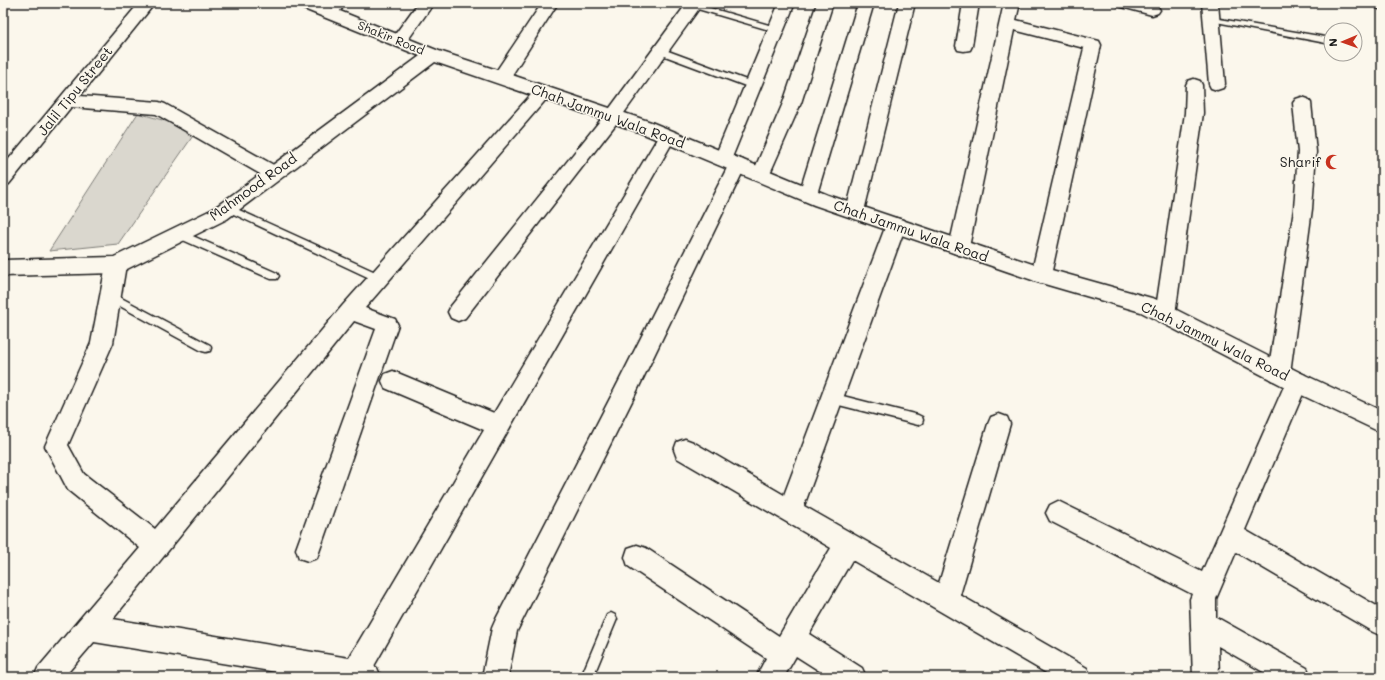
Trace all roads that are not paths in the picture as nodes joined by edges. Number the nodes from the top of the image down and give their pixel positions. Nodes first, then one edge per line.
1 (147, 3) edge
2 (305, 3) edge
3 (426, 3) edge
4 (550, 3) edge
5 (787, 3) edge
6 (825, 3) edge
7 (866, 3) edge
8 (907, 3) edge
9 (971, 3) edge
10 (1012, 3) edge
11 (1123, 3) edge
12 (1210, 3) edge
13 (695, 4) edge
14 (338, 9) edge
15 (1152, 10) dead end
16 (1212, 19) junction
17 (1008, 23) junction
18 (776, 30) junction
19 (1323, 39) edge
20 (399, 40) junction
21 (964, 46) dead end
22 (660, 51) junction
23 (433, 55) junction
24 (501, 78) junction
25 (1217, 84) dead end
26 (1194, 85) dead end
27 (754, 86) junction
28 (543, 92) junction
29 (67, 101) junction
30 (1302, 103) dead end
31 (613, 116) junction
32 (667, 136) junction
33 (730, 162) junction
34 (273, 173) junction
35 (761, 175) junction
36 (3, 179) edge
37 (808, 194) junction
38 (228, 208) junction
39 (855, 211) junction
40 (896, 226) junction
41 (179, 234) junction
42 (959, 247) junction
43 (116, 265) junction
44 (3, 268) edge
45 (1041, 275) junction
46 (274, 276) dead end
47 (379, 278) junction
48 (110, 296) junction
49 (350, 311) junction
50 (458, 312) dead end
51 (1165, 315) junction
52 (206, 348) dead end
53 (1288, 377) junction
54 (393, 381) dead end
55 (831, 398) junction
56 (918, 420) dead end
57 (1382, 422) edge
58 (999, 424) dead end
59 (499, 426) junction
60 (685, 450) dead end
61 (790, 511) junction
62 (1058, 514) dead end
63 (1230, 535) junction
64 (847, 544) junction
65 (157, 546) junction
66 (308, 549) dead end
67 (637, 557) dead end
68 (1207, 588) junction
69 (946, 601) junction
70 (611, 619) dead end
71 (1382, 623) edge
72 (1204, 624) junction
73 (89, 628) junction
74 (787, 646) junction
75 (359, 675) edge
76 (47, 677) edge
77 (495, 677) edge
78 (587, 677) edge
79 (769, 677) edge
80 (853, 677) edge
81 (1078, 677) edge
82 (1206, 677) edge
83 (1298, 677) edge

1 - 29 street, Jalil Tipu Street
2 - 14 street, Shakir Road
3 - 20 street
4 - 24 street
5 - 18 street
6 - 35 street
7 - 37 street
8 - 39 street
9 - 21 street
10 - 17 street
11 - 15 street
12 - 16 street
13 - 18 lane
13 - 22 street
14 - 20 street, Shakir Road
16 - 19 lane
16 - 25 street
17 - 42 street
17 - 45 street
18 - 27 street
20 - 23 street, Shakir Road
22 - 27 lane
22 - 31 street
23 - 24 street, Chah Jammu Wala Road
23 - 34 street, Mahmood Road
24 - 28 street, Chah Jammu Wala Road
26 - 51 street
27 - 33 street
28 - 31 street, Chah Jammu Wala Road
28 - 47 street
29 - 34 street
29 - 36 street, Jalil Tipu Street
30 - 53 street
31 - 32 street, Chah Jammu Wala Road
31 - 50 street
32 - 33 street, Chah Jammu Wala Road
32 - 59 street
33 - 35 street, Chah Jammu Wala Road
33 - 77 street
34 - 38 street, Mahmood Road
35 - 37 street, Chah Jammu Wala Road
37 - 39 street, Chah Jammu Wala Road
38 - 41 street, Mahmood Road
38 - 47 lane
39 - 40 street, Chah Jammu Wala Road
40 - 42 street, Chah Jammu Wala Road
40 - 55 street
41 - 43 street, Mahmood Road
41 - 46 lane
42 - 45 street, Chah Jammu Wala Road
43 - 44 street, Mahmood Road
43 - 48 street
45 - 51 street, Chah Jammu Wala Road
47 - 49 street
48 - 52 lane
48 - 65 street
49 - 65 street
49 - 66 street
51 - 53 street, Chah Jammu Wala Road
53 - 57 street, Chah Jammu Wala Road
53 - 63 street
54 - 59 street
55 - 56 lane
55 - 61 street
58 - 69 street
59 - 75 street
60 - 61 street
61 - 64 street
62 - 68 street
63 - 68 street
63 - 71 street
64 - 69 street
64 - 74 street
65 - 73 street
67 - 74 street
68 - 72 street
69 - 81 street
70 - 78 lane
72 - 82 street
72 - 83 street
73 - 75 street
73 - 76 street
74 - 79 street
74 - 80 street

